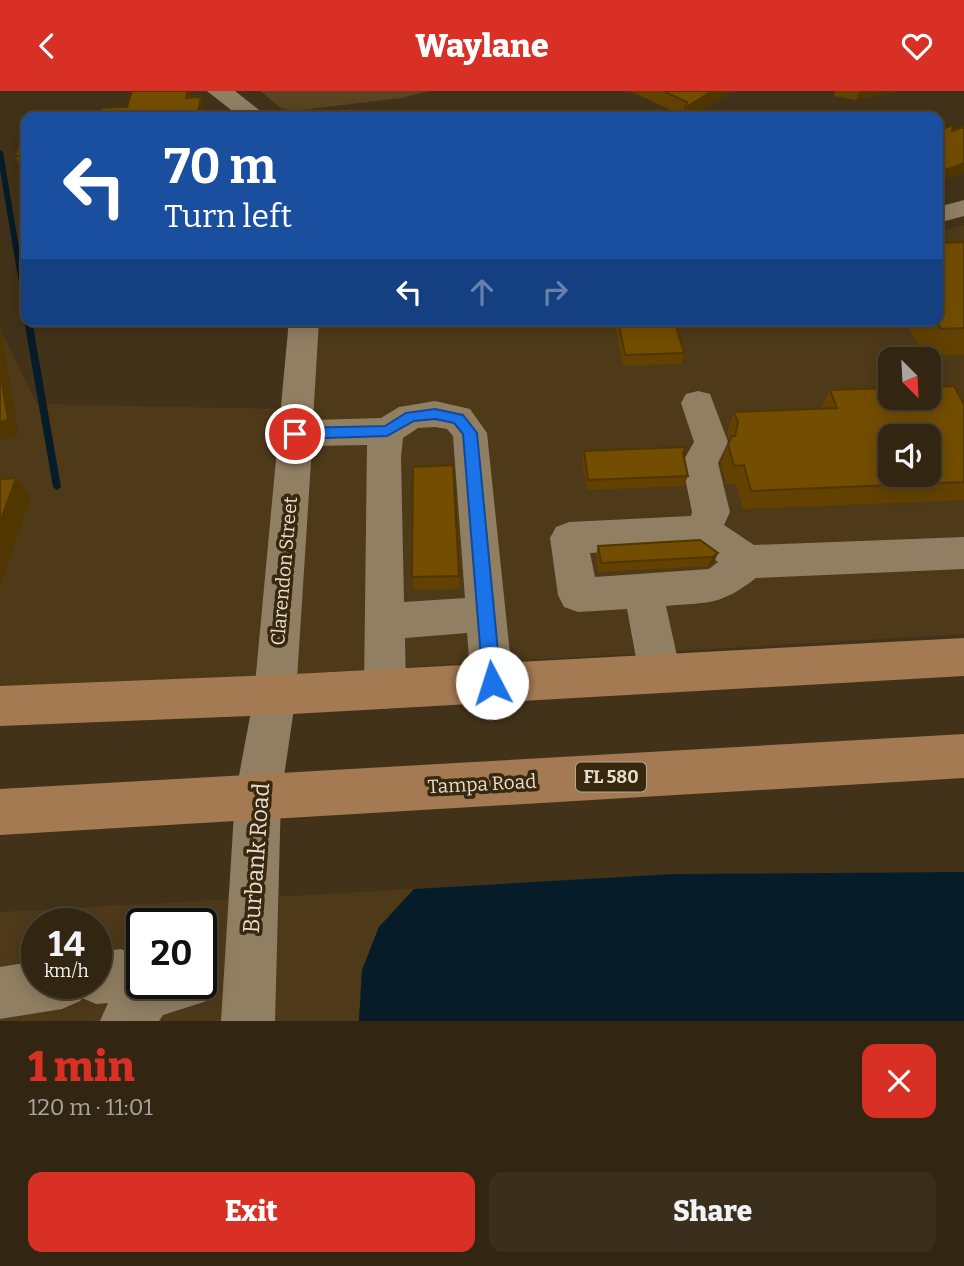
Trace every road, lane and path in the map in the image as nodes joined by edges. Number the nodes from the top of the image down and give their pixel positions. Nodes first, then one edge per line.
1 (219, 91) edge
2 (249, 112) edge
3 (964, 208) edge
4 (943, 214) edge
5 (304, 326) edge
6 (698, 403) dead end
7 (387, 431) junction
8 (295, 434) junction
9 (703, 531) junction
10 (964, 553) edge
11 (748, 562) junction
12 (643, 590) junction
13 (486, 614) junction
14 (384, 622) junction
15 (964, 657) edge
16 (660, 674) junction
17 (492, 683) junction
18 (385, 689) junction
19 (275, 695) junction
20 (0, 706) edge
21 (964, 756) edge
22 (258, 797) junction
23 (0, 812) edge
24 (112, 976) edge
25 (21, 990) edge
26 (233, 991) edge
27 (0, 993) edge
28 (151, 1004) edge

1 - 2 street
3 - 4 street
5 - 8 street, Clarendon Street
6 - 9 street
7 - 8 street
7 - 13 street
7 - 14 street
8 - 19 street, Clarendon Street
9 - 11 street
9 - 12 street
10 - 11 street
11 - 12 street
12 - 16 street
13 - 14 street
13 - 17 street
14 - 18 street
15 - 16 main road
16 - 17 main road
17 - 18 main road
18 - 19 main road
19 - 20 main road
19 - 22 street, Burbank Road
21 - 22 main road, Tampa Road / FL 580
22 - 23 main road, Tampa Road / FL 580
22 - 26 street, Burbank Road
24 - 28 street
25 - 27 street

